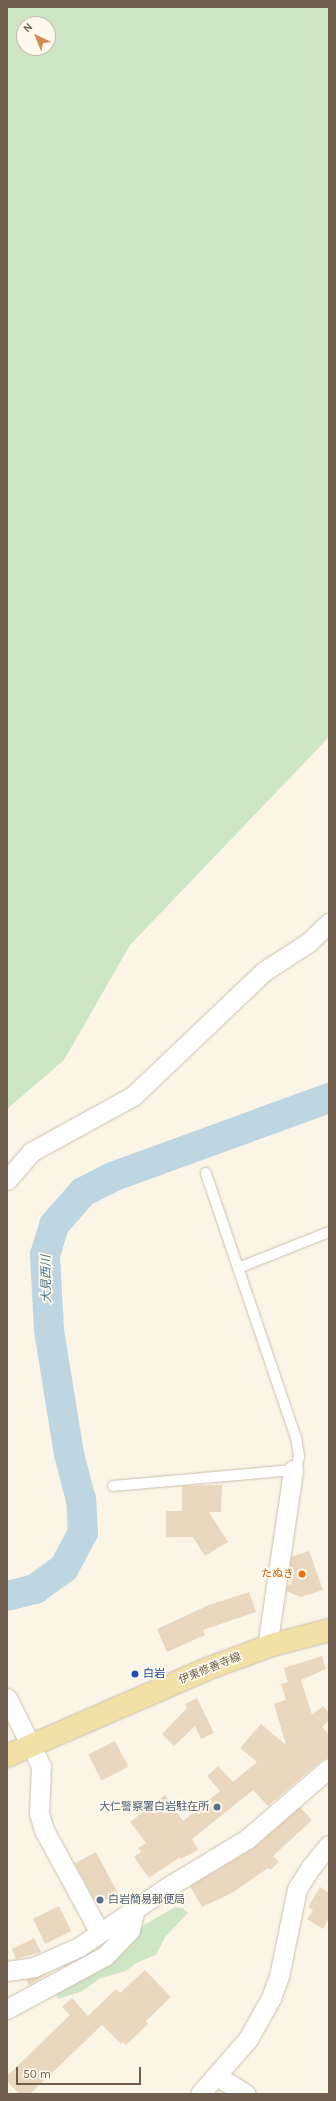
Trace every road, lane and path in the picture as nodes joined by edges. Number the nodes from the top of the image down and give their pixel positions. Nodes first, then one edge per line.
1 (329, 923) edge
2 (206, 1173) dead end
3 (7, 1180) edge
4 (329, 1232) edge
5 (238, 1268) junction
6 (292, 1470) junction
7 (113, 1486) dead end
8 (329, 1630) edge
9 (267, 1647) junction
10 (7, 1698) edge
11 (32, 1745) junction
12 (7, 1756) edge
13 (329, 1768) edge
14 (329, 1845) edge
15 (135, 1909) junction
16 (100, 1933) junction
17 (7, 1971) edge
18 (7, 2009) edge
19 (217, 2076) junction
20 (200, 2094) edge
21 (246, 2094) edge

1 - 3 street
2 - 5 lane
4 - 5 lane
5 - 6 lane
6 - 7 lane
6 - 9 street
8 - 9 main road, 伊東修善寺線
9 - 11 main road, 伊東修善寺線
10 - 11 street
11 - 12 main road, 伊東修善寺線
11 - 16 street
13 - 15 street
14 - 19 street
15 - 16 street
15 - 18 street
16 - 17 street
19 - 20 street
19 - 21 street

